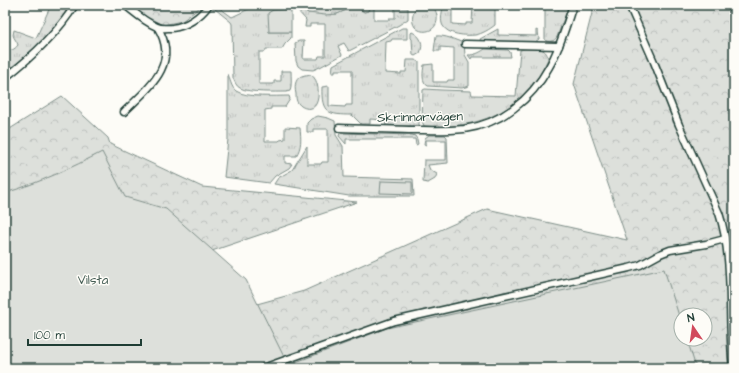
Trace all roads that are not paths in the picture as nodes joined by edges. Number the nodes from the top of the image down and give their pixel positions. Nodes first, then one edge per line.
1 (75, 5) edge
2 (125, 5) edge
3 (209, 5) edge
4 (573, 5) edge
5 (629, 5) edge
6 (158, 28) junction
7 (465, 44) dead end
8 (559, 46) junction
9 (5, 78) edge
10 (124, 112) dead end
11 (339, 128) dead end
12 (725, 239) junction
13 (263, 368) edge
14 (733, 368) edge

1 - 9 street
2 - 6 street
3 - 6 street
4 - 8 street, Skrinnarvägen
5 - 12 street
6 - 10 street
7 - 8 street
8 - 11 street, Skrinnarvägen
12 - 13 street
12 - 14 street

